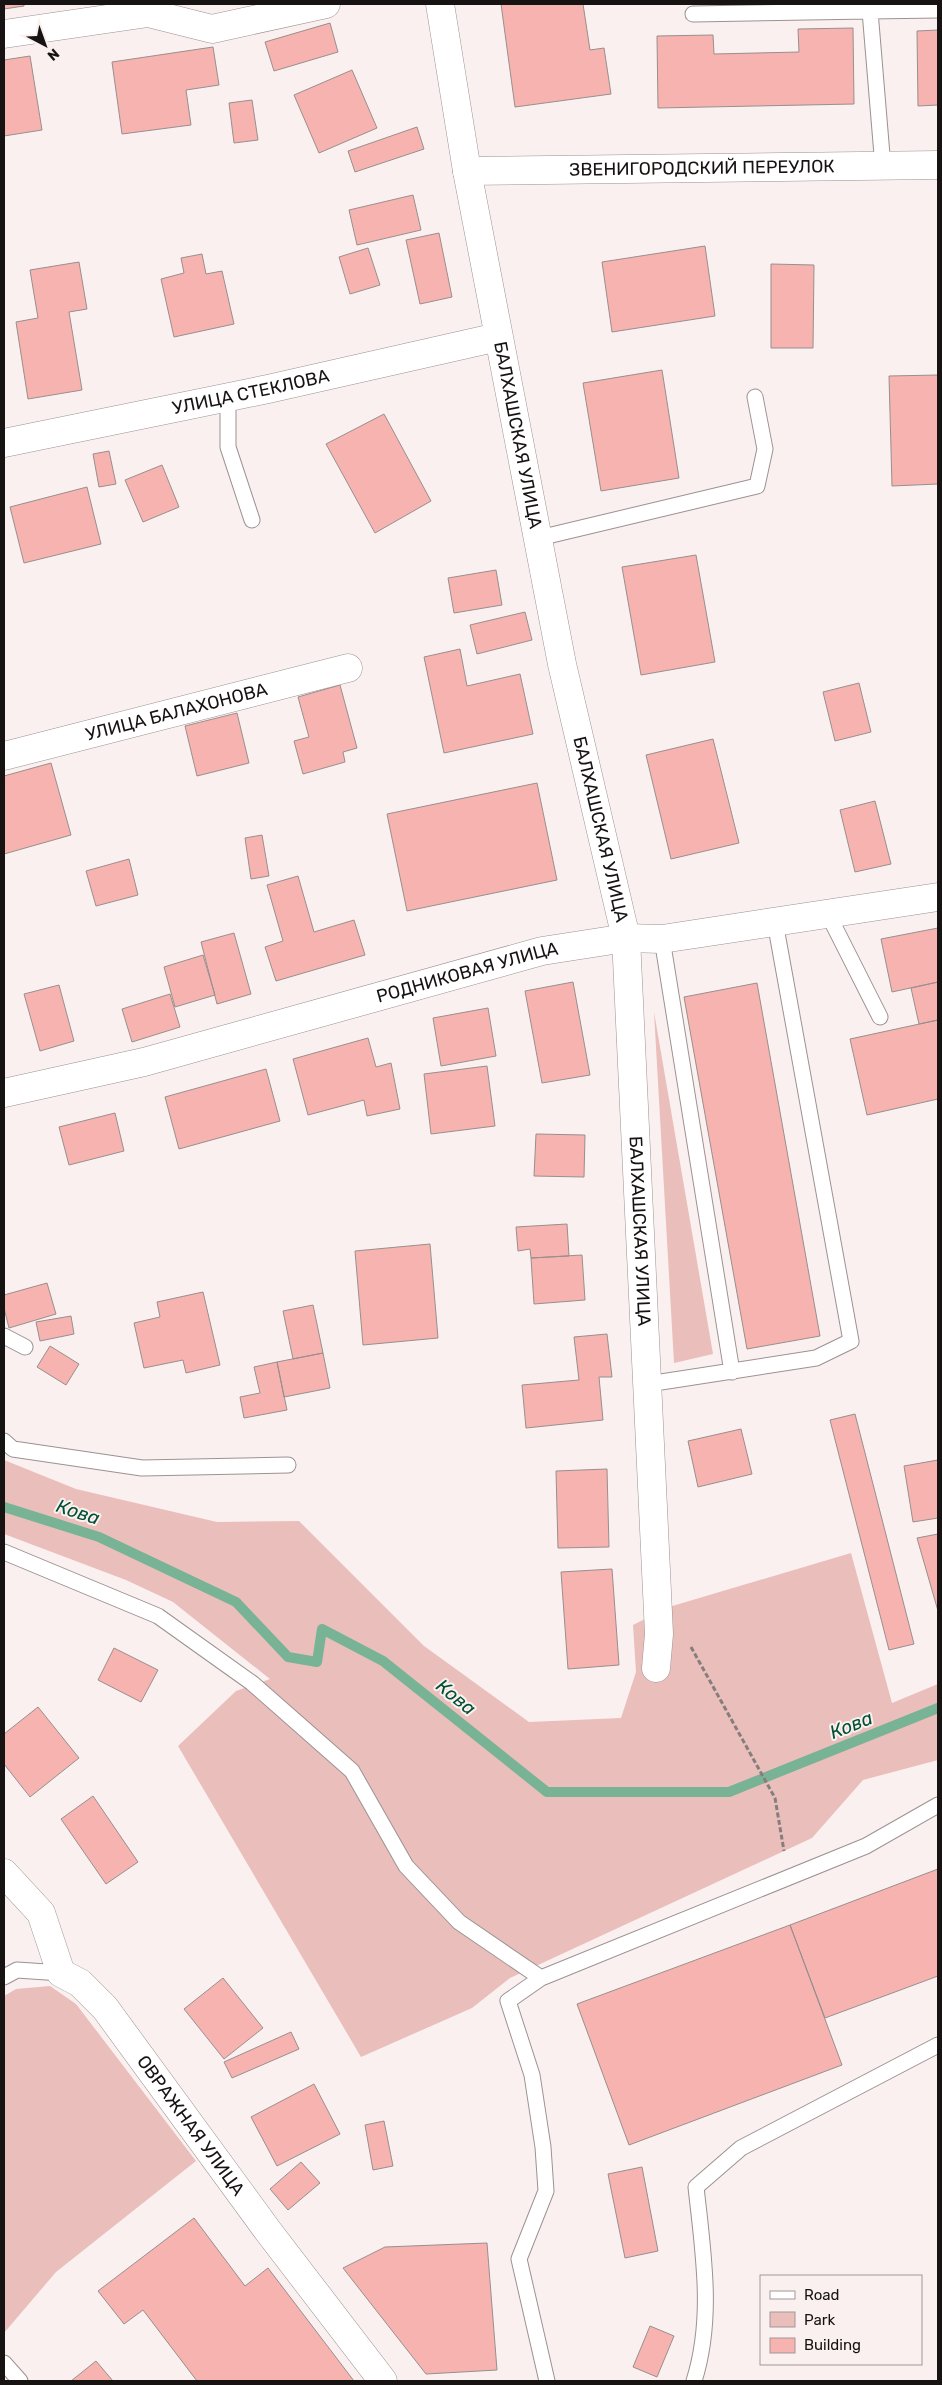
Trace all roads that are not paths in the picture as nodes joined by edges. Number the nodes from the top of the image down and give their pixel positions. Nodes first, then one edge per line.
1 (326, 4) edge
2 (440, 4) edge
3 (938, 10) edge
4 (870, 11) junction
5 (693, 14) dead end
6 (4, 34) edge
7 (938, 165) edge
8 (883, 166) junction
9 (467, 171) junction
10 (498, 337) junction
11 (228, 397) junction
12 (755, 397) dead end
13 (4, 443) edge
14 (252, 520) dead end
15 (539, 538) junction
16 (348, 668) dead end
17 (4, 756) edge
18 (938, 897) edge
19 (828, 914) junction
20 (775, 922) junction
21 (626, 938) junction
22 (662, 938) junction
23 (880, 1017) dead end
24 (4, 1093) edge
25 (4, 1336) edge
26 (25, 1347) dead end
27 (732, 1372) junction
28 (648, 1384) junction
29 (4, 1441) edge
30 (288, 1465) dead end
31 (4, 1552) edge
32 (656, 1668) dead end
33 (938, 1804) edge
34 (4, 1873) edge
35 (61, 1974) junction
36 (4, 1977) edge
37 (541, 1978) junction
38 (938, 2045) edge
39 (4, 2363) edge
40 (20, 2381) edge
41 (383, 2381) edge
42 (547, 2381) edge
43 (694, 2381) edge

1 - 6 street
2 - 9 street, БАЛХАШСКАЯ УЛИЦА
3 - 4 lane
4 - 5 lane
4 - 8 lane
7 - 8 street, ЗВЕНИГОРОДСКИЙ ПЕРЕУЛОК
8 - 9 street, ЗВЕНИГОРОДСКИЙ ПЕРЕУЛОК
9 - 10 street, БАЛХАШСКАЯ УЛИЦА
10 - 11 street, УЛИЦА СТЕКЛОВА
10 - 15 street, БАЛХАШСКАЯ УЛИЦА
11 - 13 street, УЛИЦА СТЕКЛОВА
11 - 14 lane
12 - 15 lane
15 - 21 street, БАЛХАШСКАЯ УЛИЦА
16 - 17 street, УЛИЦА БАЛАХОНОВА
18 - 19 street, РОДНИКОВАЯ УЛИЦА
19 - 20 street, РОДНИКОВАЯ УЛИЦА
19 - 23 lane
20 - 22 street, РОДНИКОВАЯ УЛИЦА
20 - 27 lane
21 - 22 street, РОДНИКОВАЯ УЛИЦА
21 - 24 street, РОДНИКОВАЯ УЛИЦА
21 - 28 street, БАЛХАШСКАЯ УЛИЦА
22 - 27 lane
25 - 26 lane
27 - 28 lane
28 - 32 street, БАЛХАШСКАЯ УЛИЦА
29 - 30 lane
31 - 37 lane
33 - 37 lane
34 - 35 street
35 - 36 lane
35 - 41 street, ОВРАЖНАЯ УЛИЦА
37 - 42 lane
38 - 43 lane
39 - 40 lane

